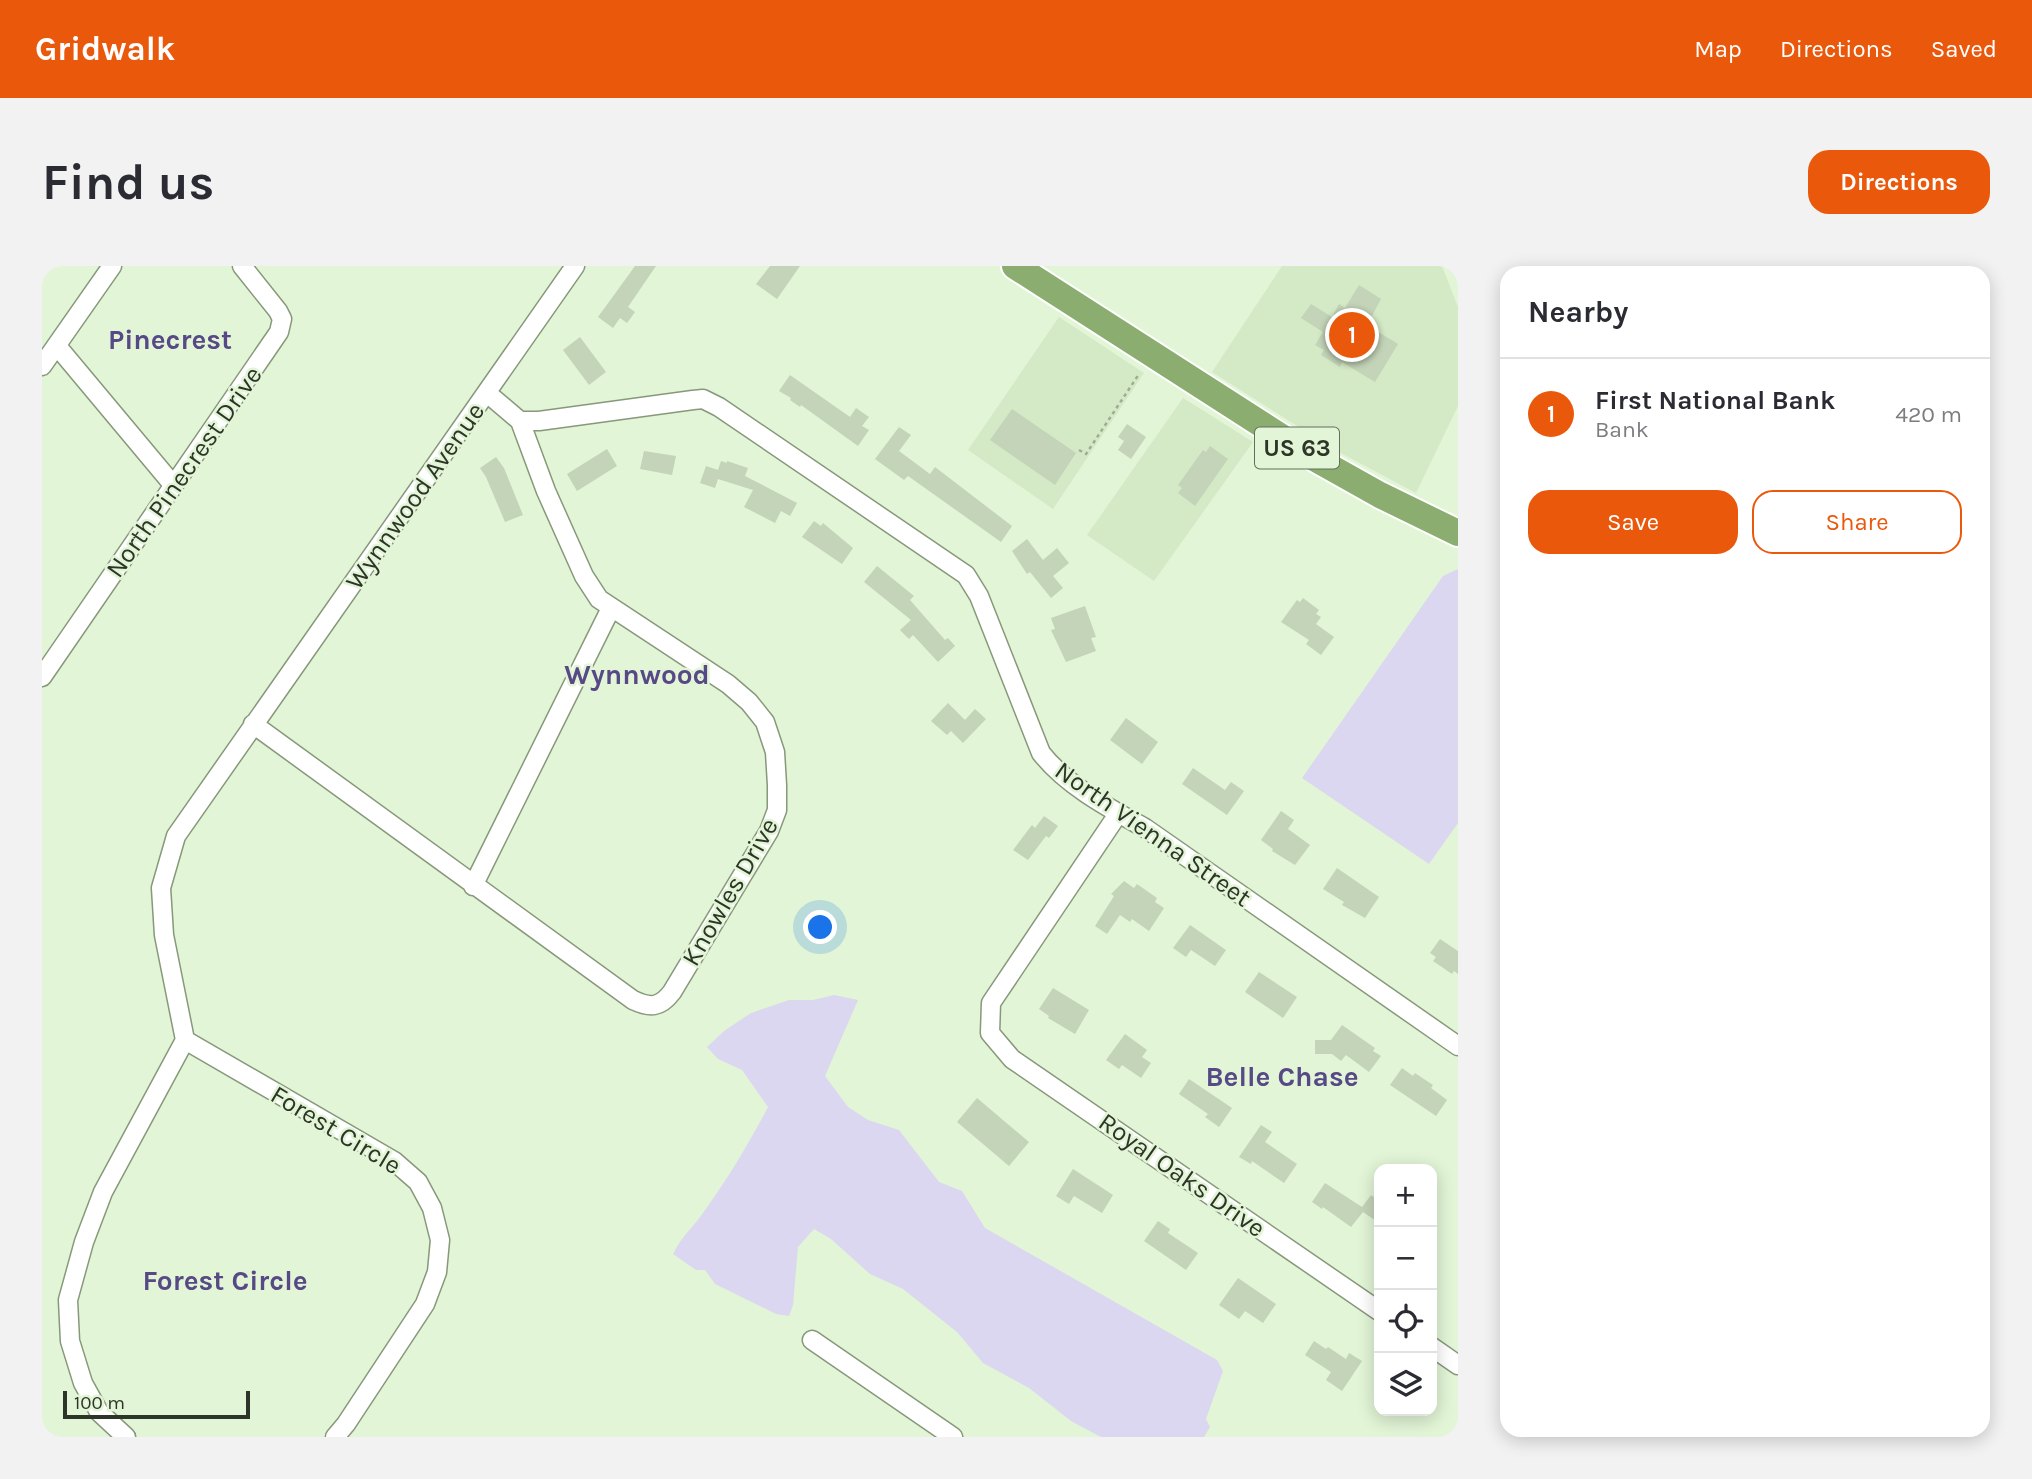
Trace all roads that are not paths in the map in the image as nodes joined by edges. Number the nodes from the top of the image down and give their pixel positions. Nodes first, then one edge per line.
1 (112, 266) edge
2 (242, 266) edge
3 (575, 266) edge
4 (1015, 266) edge
5 (57, 346) junction
6 (42, 366) edge
7 (487, 393) junction
8 (520, 421) junction
9 (174, 486) junction
10 (1458, 533) edge
11 (611, 608) junction
12 (42, 677) edge
13 (253, 724) junction
14 (1118, 814) junction
15 (473, 886) junction
16 (185, 1040) junction
17 (1458, 1046) edge
18 (1374, 1308) edge
19 (812, 1340) dead end
20 (1437, 1350) edge
21 (1458, 1365) edge
22 (126, 1437) edge
23 (335, 1437) edge
24 (953, 1437) edge

1 - 5 street
2 - 9 street, North Pinecrest Drive
3 - 7 street, Wynnwood Avenue
4 - 10 highway, US 63
5 - 6 street
5 - 9 street
7 - 8 street, Knowles Drive
7 - 13 street, Wynnwood Avenue
8 - 11 street, Knowles Drive
8 - 14 street, North Vienna Street
9 - 12 street, North Pinecrest Drive
11 - 15 street
11 - 15 street, Knowles Drive
13 - 15 street, Knowles Drive
13 - 16 street
14 - 17 street, North Vienna Street
14 - 18 street, Royal Oaks Drive
16 - 22 street
16 - 23 street, Forest Circle
19 - 24 street
20 - 21 street

